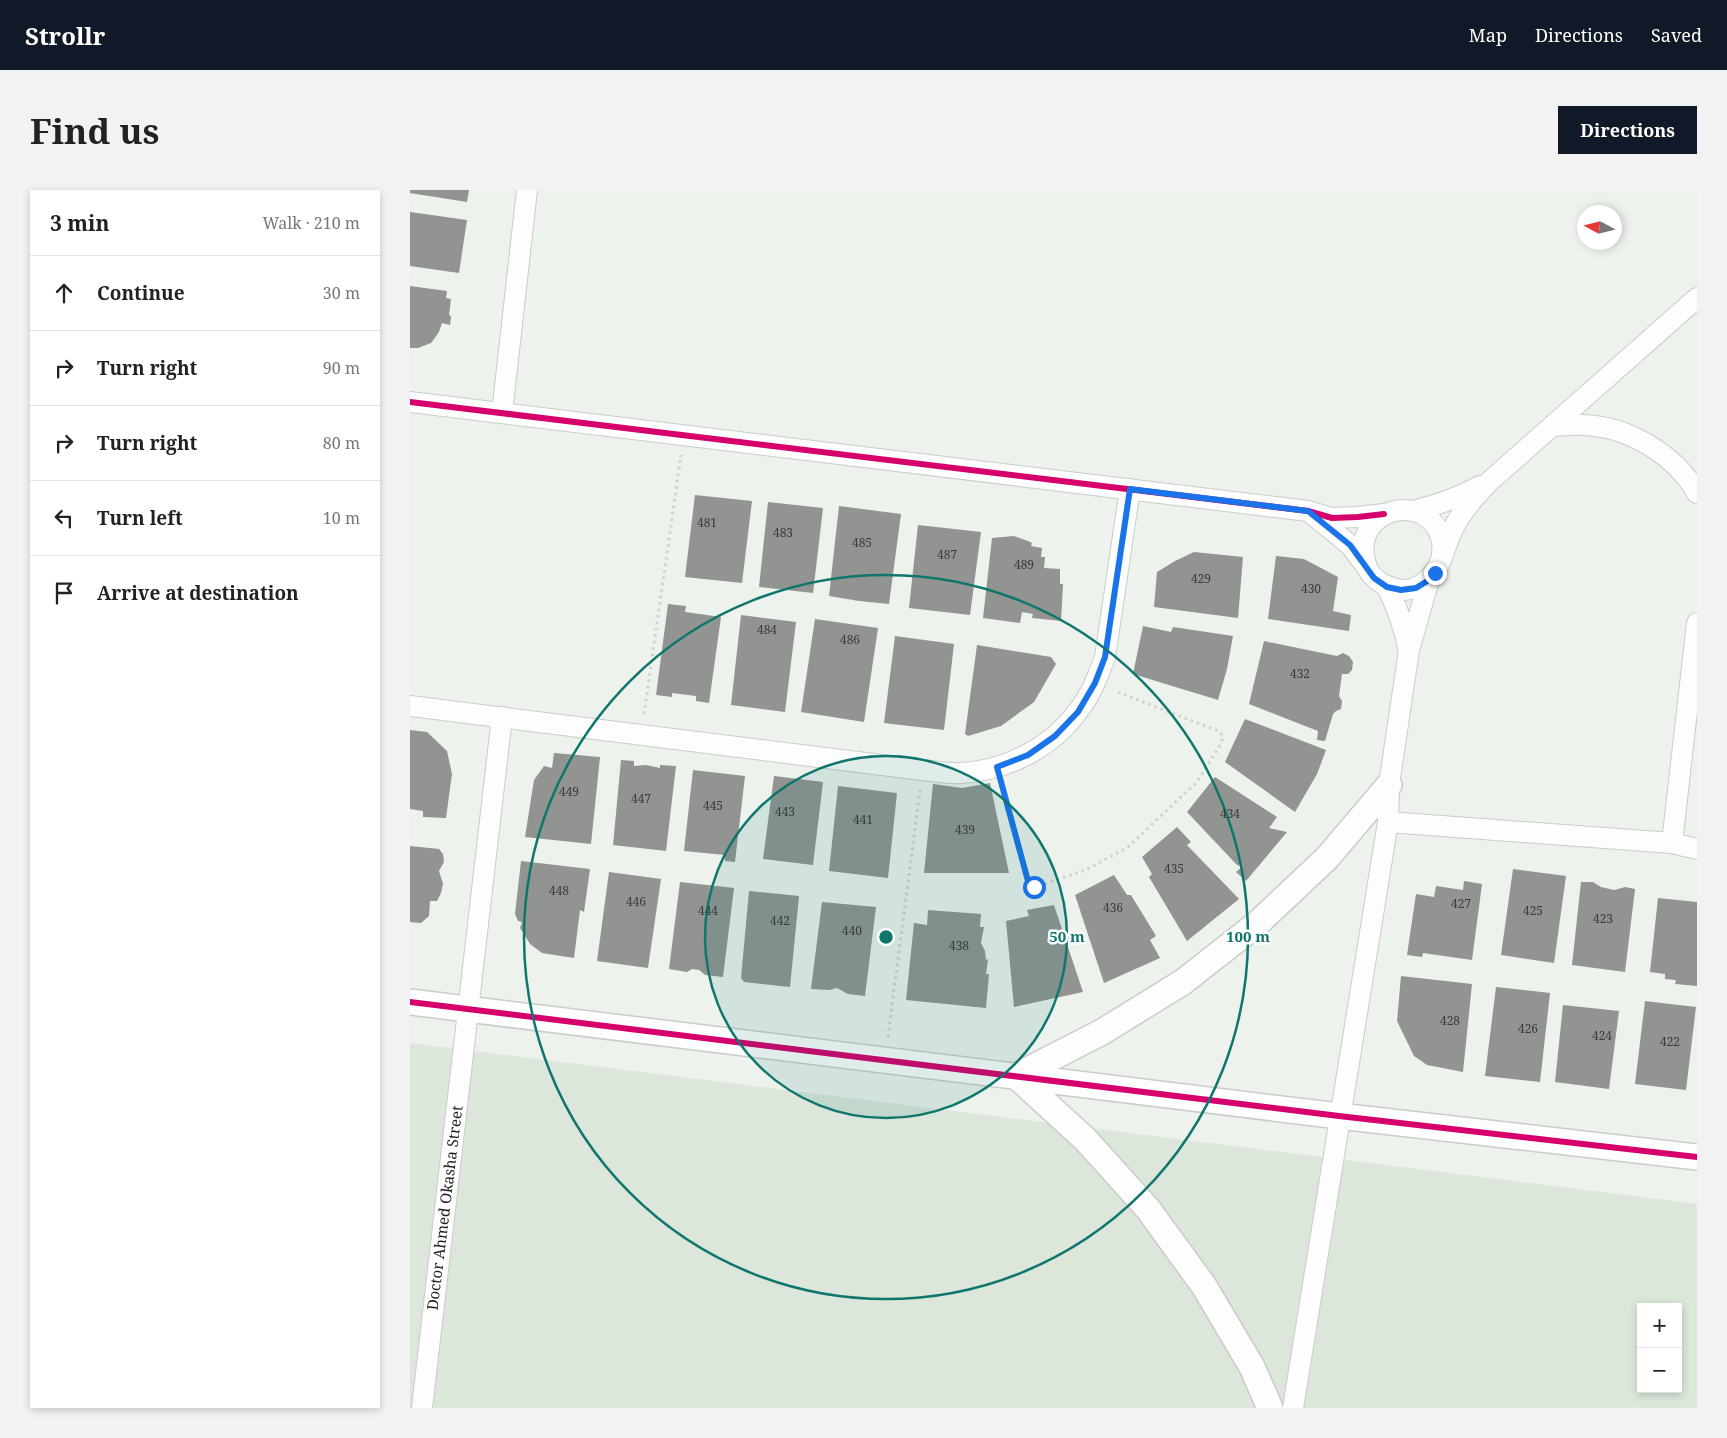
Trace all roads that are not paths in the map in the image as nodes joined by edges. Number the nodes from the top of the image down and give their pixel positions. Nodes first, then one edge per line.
1 (527, 190) edge
2 (1697, 298) edge
3 (410, 402) edge
4 (502, 414) junction
5 (1552, 426) junction
6 (1490, 481) junction
7 (1130, 489) junction
8 (1697, 494) edge
9 (1308, 511) junction
10 (1413, 511) junction
11 (1384, 514) junction
12 (1442, 556) junction
13 (1366, 566) junction
14 (1429, 580) junction
15 (1387, 587) junction
16 (1697, 623) edge
17 (1409, 650) junction
18 (410, 706) edge
19 (502, 717) junction
20 (1389, 785) junction
21 (1388, 822) junction
22 (1672, 844) junction
23 (1697, 849) edge
24 (410, 1002) edge
25 (468, 1009) junction
26 (1016, 1076) junction
27 (1339, 1116) junction
28 (1697, 1157) edge
29 (422, 1408) edge
30 (1270, 1408) edge
31 (1293, 1408) edge

1 - 4 street
2 - 5 street
3 - 4 street
4 - 7 street
5 - 6 street
5 - 8 street
6 - 10 street
6 - 12 street
7 - 9 street
7 - 19 street
9 - 11 street
9 - 13 street
10 - 11 street
10 - 12 street
11 - 13 street
12 - 14 street
13 - 15 street
14 - 15 street
14 - 17 street
15 - 17 street
16 - 22 street
17 - 20 street
18 - 19 street
19 - 25 street, Doctor Ahmed Okasha Street
20 - 21 street
20 - 26 street
21 - 22 street
21 - 27 street
22 - 23 street
24 - 25 street
25 - 26 street
25 - 29 street, Doctor Ahmed Okasha Street
26 - 27 street
26 - 30 street
27 - 28 street
27 - 31 street

